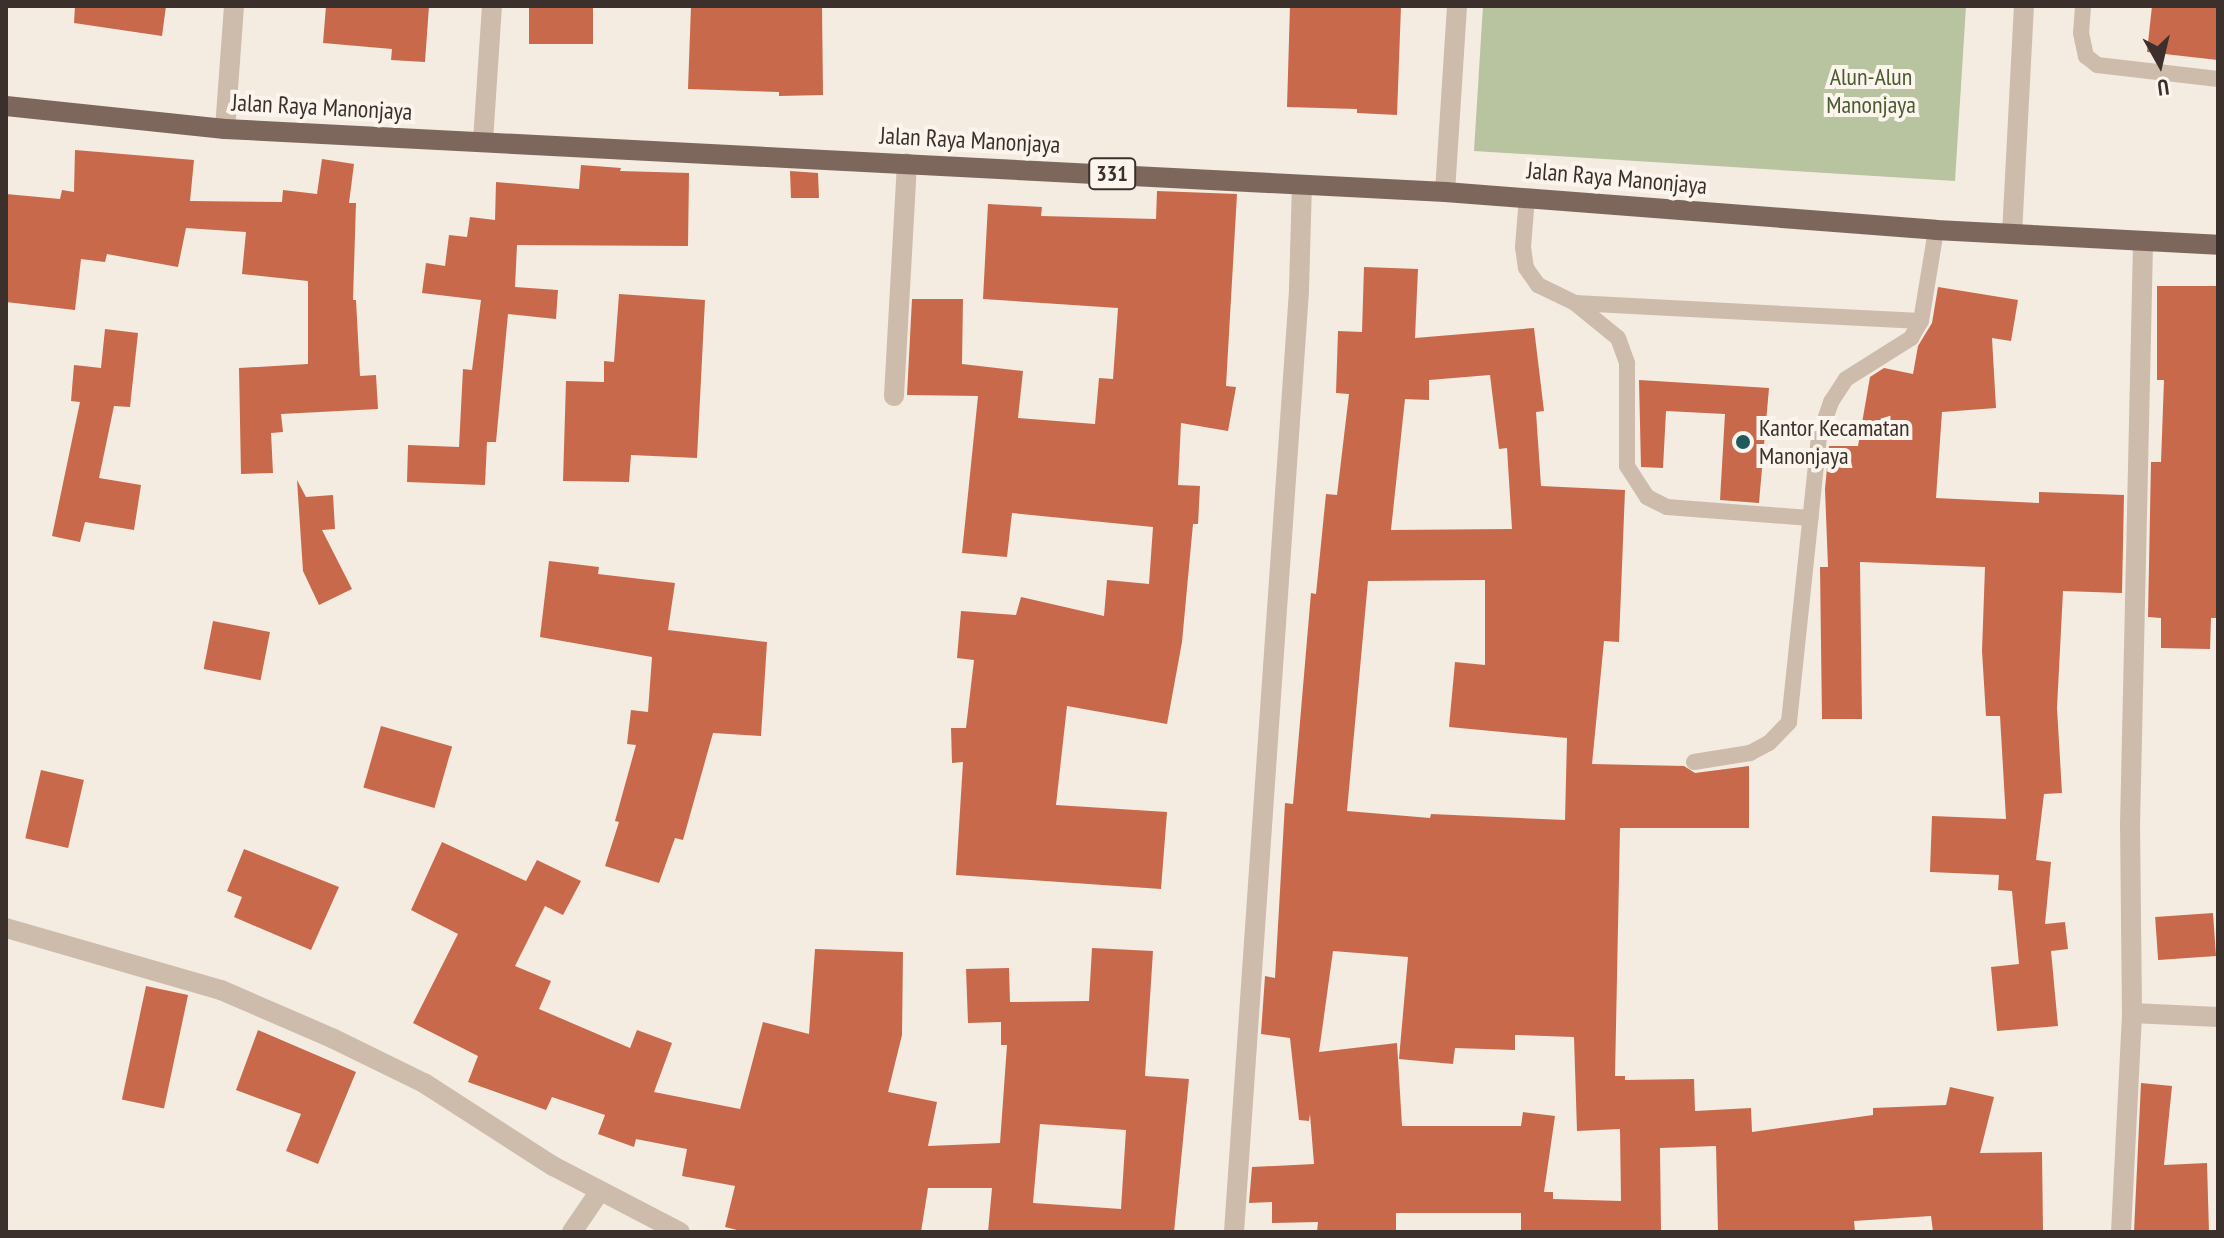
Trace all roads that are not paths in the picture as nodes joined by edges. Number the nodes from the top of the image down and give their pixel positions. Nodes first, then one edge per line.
1 (234, 6) edge
2 (492, 6) edge
3 (1457, 6) edge
4 (2024, 6) edge
5 (2083, 6) edge
6 (2218, 79) edge
7 (6, 106) edge
8 (225, 129) junction
9 (483, 141) junction
10 (907, 163) junction
11 (1302, 185) junction
12 (1445, 192) junction
13 (1527, 197) junction
14 (1936, 230) junction
15 (2012, 234) junction
16 (2143, 244) junction
17 (2218, 245) edge
18 (1575, 303) junction
19 (1921, 321) junction
20 (894, 396) dead end
21 (1811, 518) junction
22 (1694, 762) dead end
23 (6, 928) edge
24 (2132, 1013) junction
25 (2218, 1017) edge
26 (600, 1191) junction
27 (572, 1232) edge
28 (680, 1232) edge
29 (1234, 1232) edge
30 (2121, 1232) edge

1 - 8 street
2 - 9 street
3 - 12 street
4 - 15 street
5 - 6 lane
7 - 8 main road, Jalan Raya Manonjaya / 331
8 - 9 main road, Jalan Raya Manonjaya / 331
9 - 10 main road, Jalan Raya Manonjaya / 331
10 - 11 main road, Jalan Raya Manonjaya / 331
10 - 20 street
11 - 12 main road, Jalan Raya Manonjaya / 331
11 - 29 street
12 - 13 main road, Jalan Raya Manonjaya / 331
13 - 14 main road, Jalan Raya Manonjaya / 331
13 - 18 lane
14 - 15 main road, Jalan Raya Manonjaya / 331
14 - 19 lane
15 - 16 main road, Jalan Raya Manonjaya / 331
16 - 17 main road, Jalan Raya Manonjaya / 331
16 - 24 street
18 - 19 lane
18 - 21 lane
19 - 21 lane
21 - 22 lane
23 - 26 street
24 - 25 street
24 - 30 street
26 - 27 street
26 - 28 street

